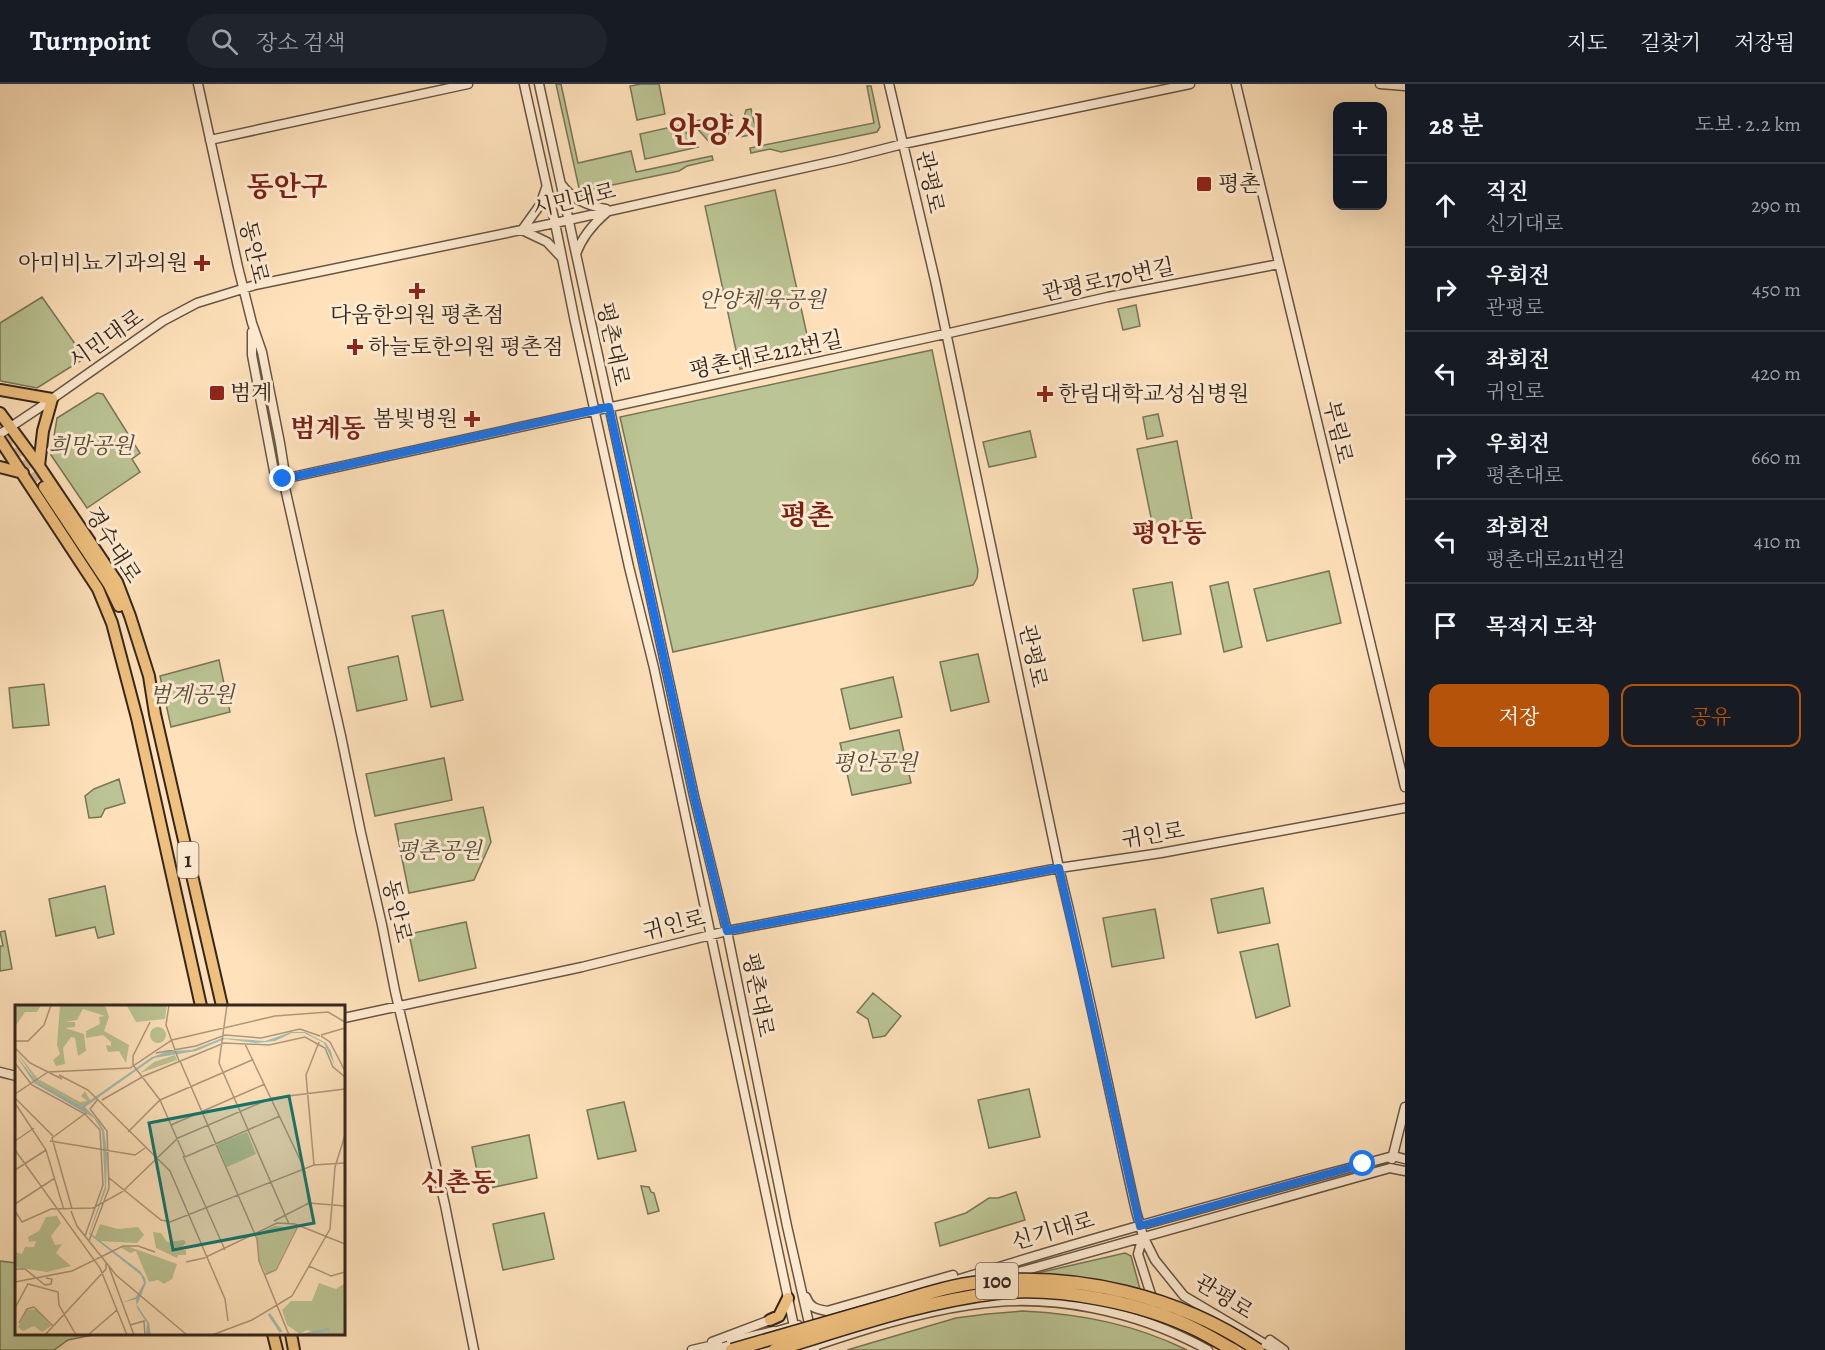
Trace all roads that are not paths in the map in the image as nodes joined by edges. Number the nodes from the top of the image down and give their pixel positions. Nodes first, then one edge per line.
1 (198, 84) edge
2 (468, 84) edge
3 (524, 84) edge
4 (538, 84) edge
5 (889, 84) edge
6 (1190, 84) edge
7 (1236, 84) edge
8 (1380, 84) edge
9 (1405, 86) edge
10 (210, 140) junction
11 (903, 144) junction
12 (560, 183) junction
13 (547, 186) junction
14 (610, 210) junction
15 (568, 220) junction
16 (555, 223) junction
17 (522, 230) junction
18 (576, 255) junction
19 (562, 258) junction
20 (1279, 264) junction
21 (243, 288) junction
22 (945, 334) junction
23 (0, 390) edge
24 (52, 399) junction
25 (609, 407) junction
26 (595, 410) junction
27 (0, 413) edge
28 (10, 427) junction
29 (0, 434) edge
30 (0, 440) edge
31 (39, 466) junction
32 (0, 467) edge
33 (23, 474) junction
34 (283, 479) junction
35 (154, 714) junction
36 (137, 718) junction
37 (1405, 788) edge
38 (1405, 808) edge
39 (1059, 868) junction
40 (727, 931) junction
41 (711, 935) junction
42 (738, 987) junction
43 (723, 991) junction
44 (201, 1005) edge
45 (222, 1005) edge
46 (398, 1006) junction
47 (345, 1018) edge
48 (0, 1072) edge
49 (15, 1076) edge
50 (1405, 1107) edge
51 (1393, 1156) junction
52 (1405, 1159) edge
53 (775, 1167) junction
54 (1390, 1168) junction
55 (760, 1170) junction
56 (1405, 1171) edge
57 (1140, 1226) junction
58 (1143, 1236) junction
59 (1055, 1249) junction
60 (924, 1283) junction
61 (803, 1290) junction
62 (1184, 1296) junction
63 (788, 1298) junction
64 (892, 1304) junction
65 (871, 1314) junction
66 (1158, 1314) junction
67 (770, 1320) joint
68 (794, 1326) junction
69 (811, 1326) junction
70 (780, 1330) junction
71 (273, 1335) edge
72 (291, 1335) edge
73 (796, 1336) junction
74 (848, 1336) junction
75 (1184, 1337) junction
76 (815, 1348) edge
77 (277, 1350) edge
78 (294, 1350) edge
79 (474, 1350) edge
80 (692, 1350) edge
81 (713, 1350) edge
82 (732, 1350) edge
83 (747, 1350) edge
84 (775, 1350) edge
85 (801, 1350) edge
86 (1208, 1350) edge
87 (1225, 1350) edge
88 (1233, 1350) edge
89 (1258, 1350) edge
90 (1275, 1350) edge
91 (1284, 1350) edge

1 - 10 street, 동안로
2 - 10 street
3 - 13 street, 평촌대로
4 - 12 street, 평촌대로
5 - 11 street, 관평로
6 - 11 street, 시민대로
7 - 20 street, 부림로
8 - 9 street
10 - 21 street, 동안로
11 - 14 street, 시민대로
11 - 22 street, 관평로
12 - 14 street
12 - 15 street, 평촌대로
13 - 16 street, 평촌대로
13 - 17 street
14 - 15 street, 시민대로
14 - 18 street
15 - 16 street, 시민대로
15 - 18 street, 평촌대로
16 - 17 street, 시민대로
16 - 19 street, 평촌대로
17 - 19 street
17 - 21 street, 시민대로
18 - 25 street, 평촌대로
19 - 26 street, 평촌대로
20 - 22 street, 관평로170번길
20 - 37 street, 부림로
21 - 24 street, 시민대로
21 - 34 street, 동안로
22 - 25 street, 평촌대로212번길
22 - 39 street, 관평로
23 - 24 main road
24 - 28 street, 시민대로
24 - 31 main road
25 - 26 street, 평촌대로212번길
25 - 40 street, 평촌대로
26 - 34 street, 평촌대로212번길
26 - 41 street, 평촌대로
27 - 28 main road, 경수대로
28 - 29 street, 시민대로
28 - 31 main road, 경수대로
30 - 33 main road, 경수대로
31 - 35 main road, 경수대로
32 - 33 main road
33 - 36 main road, 경수대로
34 - 46 street, 동안로
35 - 36 main road, 경수대로 / 1
35 - 45 main road, 경수대로 / 1
36 - 44 main road, 경수대로 / 1
38 - 39 street, 귀인로
39 - 40 street, 귀인로
39 - 57 street, 관평로
40 - 41 street, 귀인로
40 - 42 street, 평촌대로
41 - 43 street, 평촌대로
41 - 46 street, 귀인로
42 - 43 street
42 - 53 street, 평촌대로
43 - 55 street, 평촌대로
46 - 47 street, 귀인로
46 - 79 street, 동안로
48 - 49 street
50 - 51 street
51 - 52 street, 신기대로
51 - 54 street
51 - 57 street, 신기대로
53 - 55 street
53 - 61 street, 평촌대로
54 - 56 street, 신기대로
54 - 58 street, 신기대로
55 - 63 street, 평촌대로
57 - 58 street, 관평로
57 - 59 street, 신기대로
58 - 62 street, 관평로
58 - 64 street, 신기대로
58 - 66 street, 관평로
59 - 60 street
59 - 64 street, 신기대로
60 - 61 street
60 - 64 street
61 - 69 street, 평촌대로
62 - 90 street, 관평로
62 - 91 street
63 - 67 main road
63 - 68 street, 평촌대로
64 - 65 street, 신기대로
64 - 66 street
64 - 69 street, 신기대로
65 - 69 street, 신기대로
65 - 74 street
66 - 75 street
66 - 87 street, 관평로
67 - 80 street
68 - 69 street, 신기대로
68 - 70 street, 신기대로
68 - 73 street, 평촌대로
69 - 73 street, 신기대로
69 - 76 street, 평촌대로
70 - 80 street
70 - 81 street, 신기대로
71 - 77 main road
72 - 78 main road
73 - 83 street, 신기대로
73 - 85 street, 평촌대로
74 - 75 street
74 - 76 street
75 - 86 street
76 - 85 street
82 - 89 highway, 100, bridge
84 - 88 highway, 100, bridge

